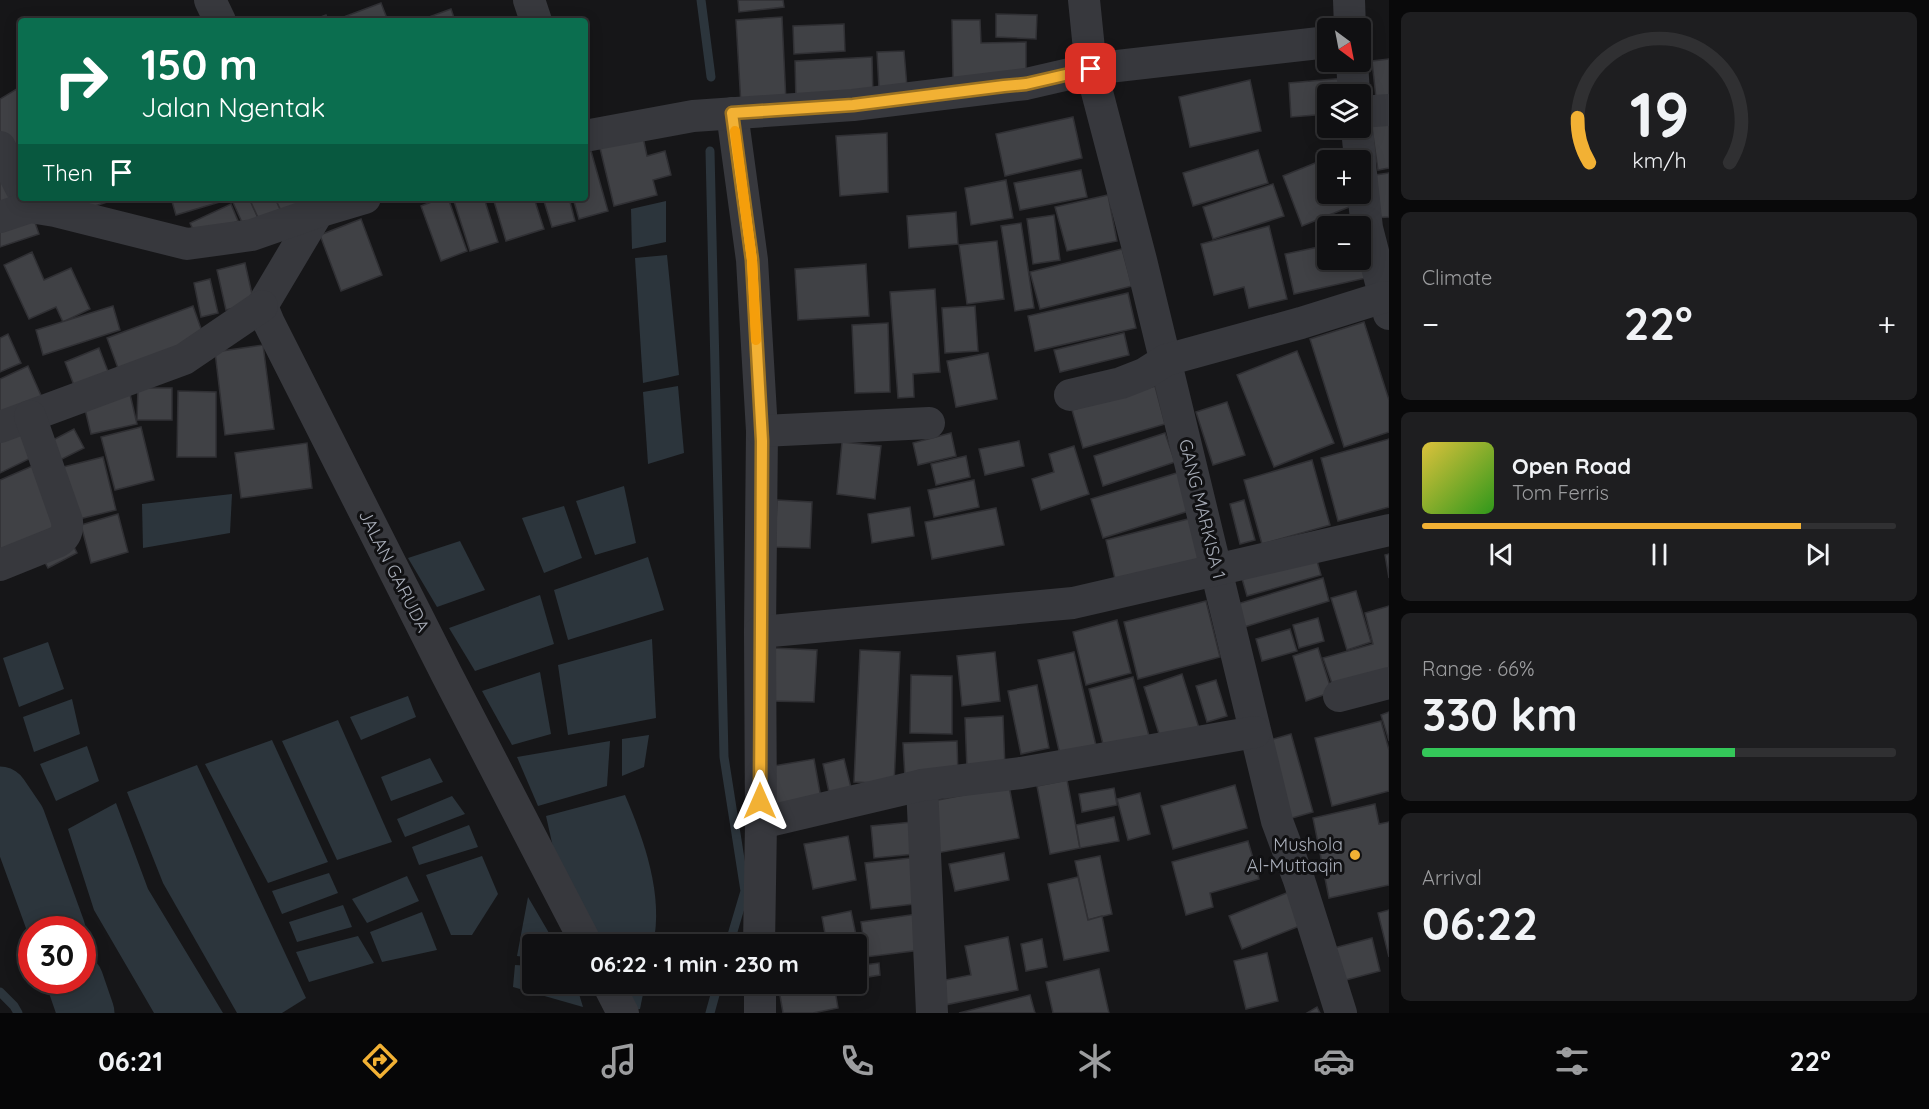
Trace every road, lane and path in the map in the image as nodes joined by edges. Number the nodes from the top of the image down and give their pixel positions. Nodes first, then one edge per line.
1 (210, 0) edge
2 (529, 0) edge
3 (1084, 0) edge
4 (1349, 0) edge
5 (219, 18) edge
6 (535, 18) edge
7 (1350, 18) edge
8 (1317, 43) edge
9 (1091, 69) junction
10 (1389, 110) edge
11 (1371, 111) edge
12 (732, 113) junction
13 (588, 135) edge
14 (0, 147) edge
15 (18, 182) edge
16 (22, 201) edge
17 (33, 201) edge
18 (343, 201) edge
19 (1364, 204) edge
20 (314, 205) edge
21 (0, 217) edge
22 (1385, 287) edge
23 (262, 306) junction
24 (1166, 360) junction
25 (1070, 395) dead end
26 (30, 416) junction
27 (929, 423) dead end
28 (0, 427) edge
29 (762, 430) junction
30 (1389, 530) edge
31 (0, 564) edge
32 (1217, 570) junction
33 (760, 632) junction
34 (1389, 683) edge
35 (1339, 696) dead end
36 (1256, 732) junction
37 (922, 785) junction
38 (760, 823) junction
39 (581, 934) edge
40 (759, 934) edge
41 (613, 994) edge
42 (759, 994) edge
43 (623, 1013) edge
44 (760, 1013) edge
45 (932, 1013) edge
46 (1341, 1013) edge

1 - 5 street
2 - 6 street
3 - 9 street, GANG MARKISA 1
4 - 7 street
8 - 9 street
9 - 12 street
9 - 24 street, GANG MARKISA 1
10 - 11 street
12 - 13 street
12 - 29 street
14 - 15 street
16 - 21 street
17 - 20 street
18 - 20 street
19 - 22 street
20 - 23 street
22 - 24 street
23 - 26 street
23 - 39 street, JALAN GARUDA
24 - 25 street
24 - 32 street, GANG MARKISA 1
26 - 28 street
26 - 31 street
27 - 29 street
29 - 33 street
30 - 32 street
32 - 33 street
32 - 36 street, GANG MARKISA 1
33 - 38 street
34 - 35 street
36 - 37 street
36 - 46 street, GANG MARKISA 1
37 - 38 street
37 - 45 street
38 - 40 street
41 - 43 street
42 - 44 street

